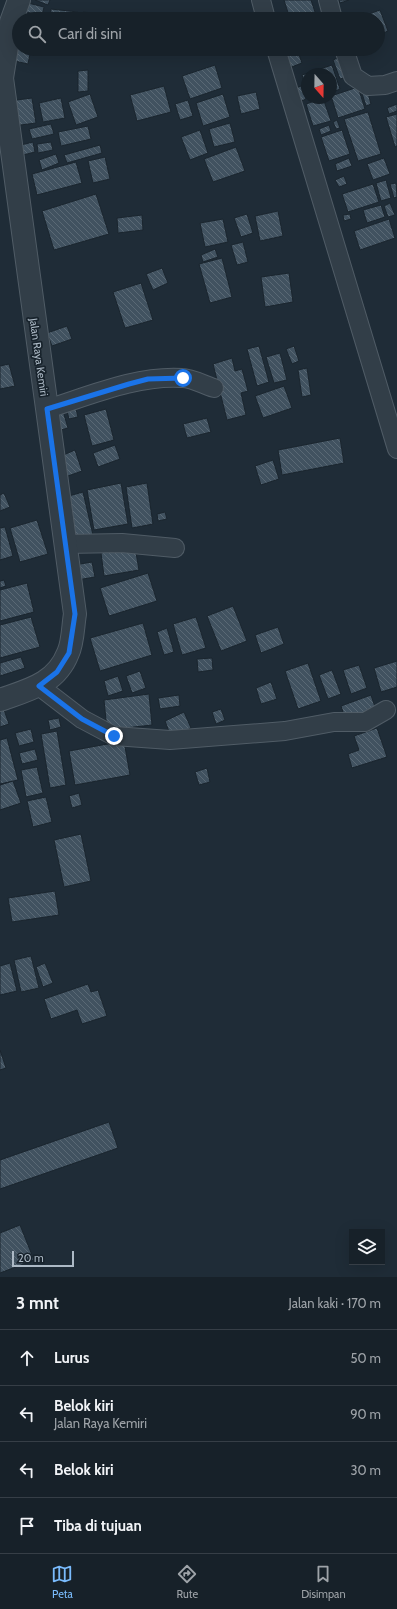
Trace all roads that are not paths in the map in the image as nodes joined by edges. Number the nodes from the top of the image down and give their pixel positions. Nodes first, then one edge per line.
1 (18, 0) edge
2 (261, 0) edge
3 (328, 0) edge
4 (14, 12) edge
5 (264, 12) edge
6 (331, 12) edge
7 (12, 19) edge
8 (278, 56) edge
9 (346, 56) edge
10 (397, 81) edge
11 (214, 388) dead end
12 (47, 409) junction
13 (397, 449) edge
14 (65, 544) junction
15 (175, 548) dead end
16 (39, 686) junction
17 (0, 700) edge
18 (386, 710) dead end

1 - 4 street, Jalan Raya Kemiri
2 - 5 street
3 - 6 street
7 - 12 street, Jalan Raya Kemiri
8 - 13 street
9 - 10 street
11 - 12 street
12 - 14 street, Jalan Raya Kemiri
14 - 15 street
14 - 16 street, Jalan Raya Kemiri
16 - 17 street, Jalan Raya Kemiri
16 - 18 street

